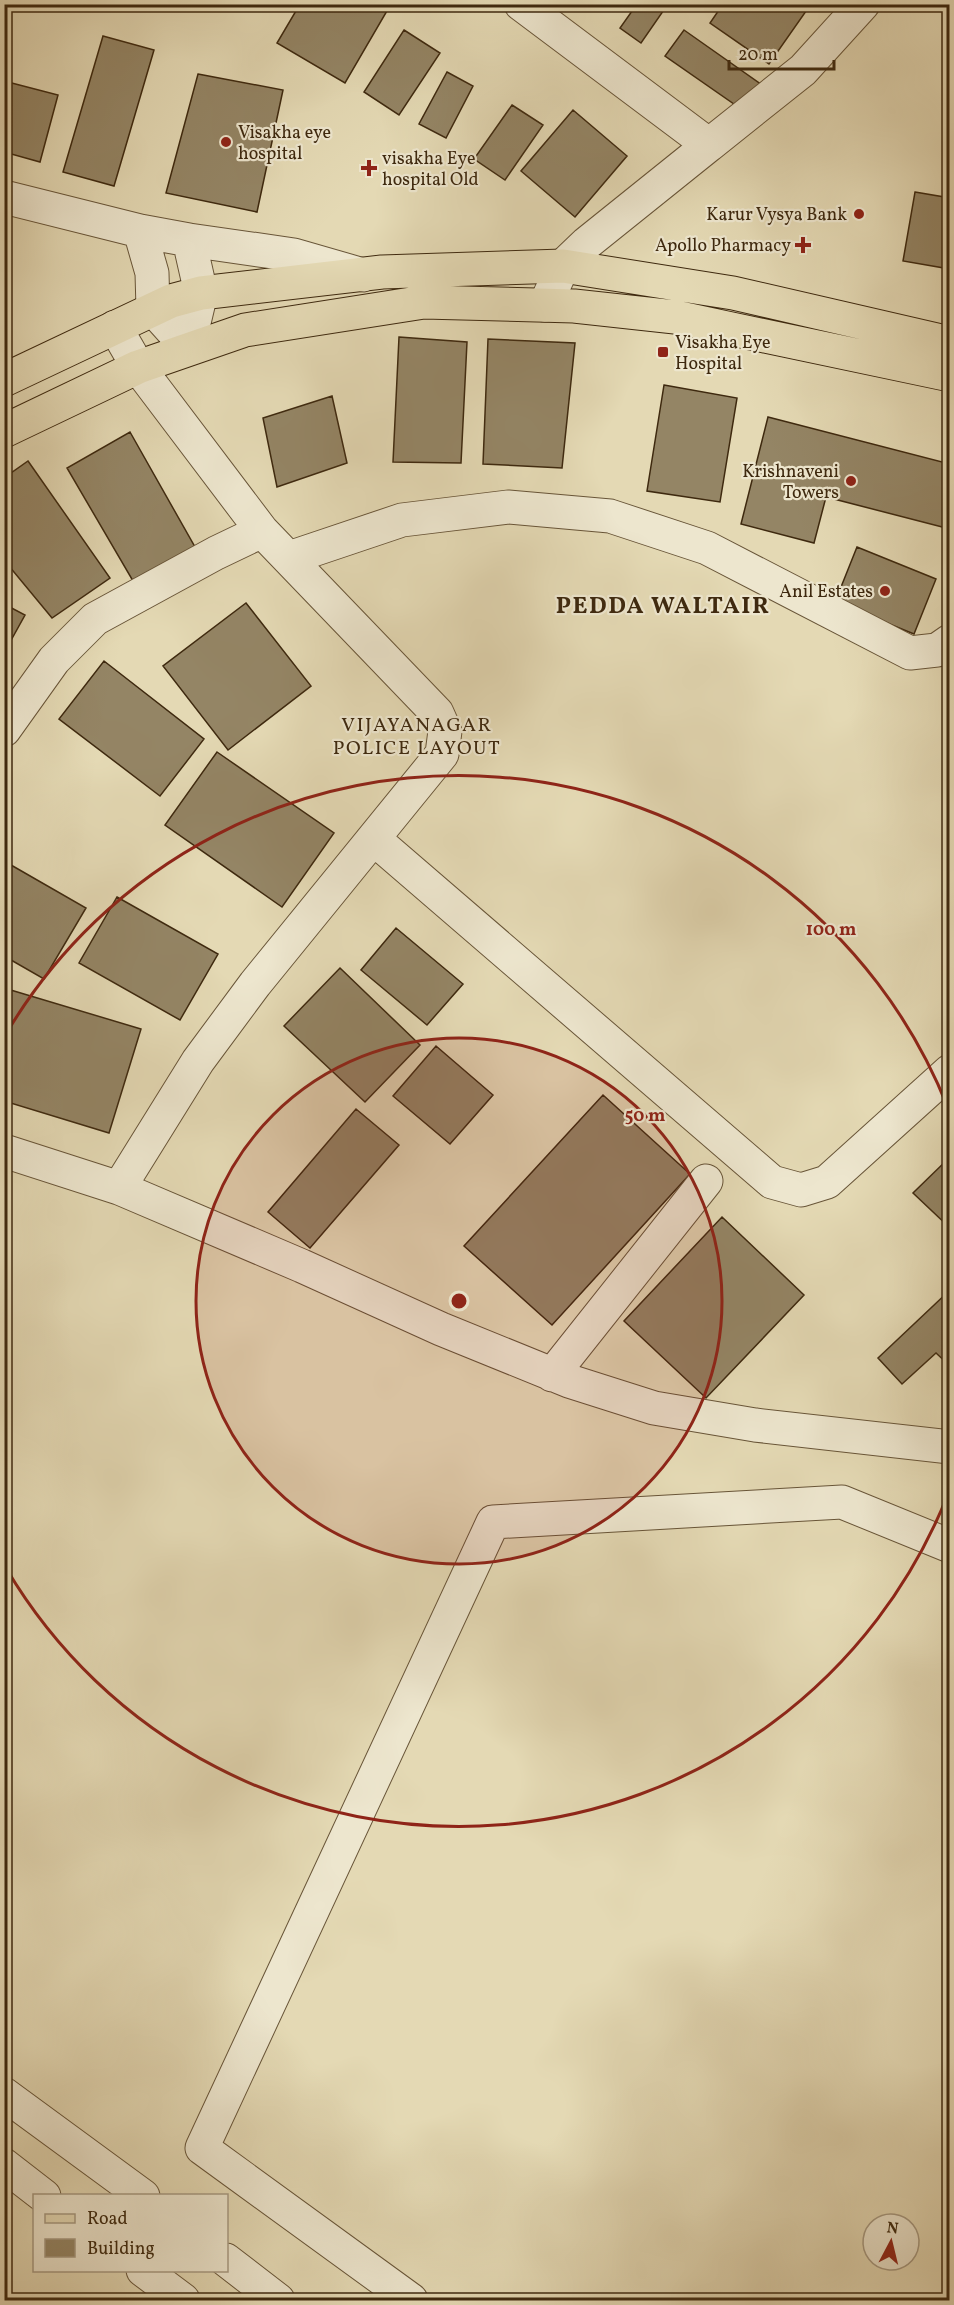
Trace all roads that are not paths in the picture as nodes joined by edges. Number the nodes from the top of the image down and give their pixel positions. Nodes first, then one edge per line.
1 (521, 4) edge
2 (863, 4) edge
3 (709, 145) junction
4 (4, 197) edge
5 (140, 231) junction
6 (189, 240) junction
7 (563, 266) junction
8 (364, 274) junction
9 (201, 293) junction
10 (545, 305) junction
11 (153, 309) junction
12 (115, 327) junction
13 (950, 343) edge
14 (188, 348) junction
15 (138, 367) junction
16 (950, 375) edge
17 (4, 380) edge
18 (4, 431) edge
19 (262, 531) junction
20 (290, 558) junction
21 (950, 641) edge
22 (4, 730) edge
23 (374, 839) junction
24 (950, 1071) edge
25 (4, 1151) edge
26 (706, 1181) dead end
27 (119, 1188) junction
28 (552, 1375) junction
29 (950, 1447) edge
30 (950, 1546) edge
31 (4, 2094) edge
32 (4, 2165) edge
33 (41, 2194) edge
34 (140, 2194) edge
35 (228, 2262) edge
36 (144, 2272) edge
37 (183, 2301) edge
38 (278, 2301) edge
39 (411, 2301) edge

1 - 3 street
2 - 3 street
3 - 7 street
4 - 5 street
5 - 6 street
5 - 11 street
6 - 8 street
6 - 9 street
7 - 8 main road
7 - 10 street
7 - 13 main road
8 - 9 main road
9 - 11 main road
9 - 14 street
10 - 14 main road
10 - 16 main road
11 - 12 main road
11 - 14 street
12 - 15 street
12 - 17 main road
14 - 15 main road
15 - 18 main road
15 - 19 street
19 - 20 street
19 - 22 street
20 - 21 street
20 - 23 street
23 - 24 street
23 - 27 street
25 - 27 street
26 - 28 street
27 - 28 street
28 - 29 street
30 - 39 street
31 - 34 street
32 - 33 street
35 - 38 street
36 - 37 street

